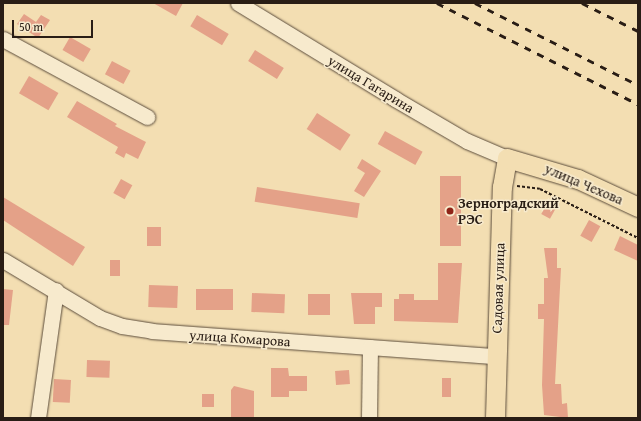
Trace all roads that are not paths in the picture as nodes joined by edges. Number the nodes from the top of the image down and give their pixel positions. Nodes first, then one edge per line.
1 (238, 3) edge
2 (3, 40) edge
3 (147, 117) dead end
4 (507, 158) junction
5 (638, 207) edge
6 (3, 260) edge
7 (56, 290) junction
8 (370, 347) junction
9 (495, 356) junction
10 (38, 418) edge
11 (369, 418) edge
12 (495, 418) edge

1 - 4 street, улица Гагарина
2 - 3 street
4 - 5 main road, улица Чехова
4 - 9 main road, Садовая улица
6 - 7 street, улица Комарова
7 - 8 street, улица Комарова
7 - 10 street
8 - 9 street, улица Комарова
8 - 11 street
9 - 12 main road, Садовая улица

